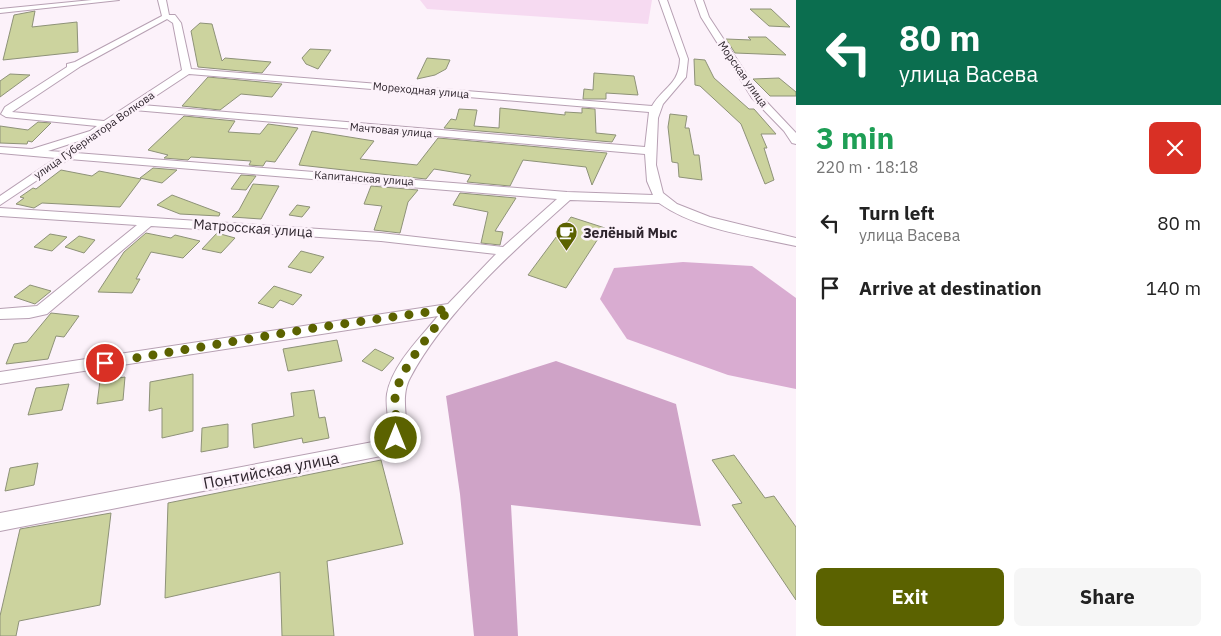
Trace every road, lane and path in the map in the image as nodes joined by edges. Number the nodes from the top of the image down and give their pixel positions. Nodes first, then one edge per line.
1 (115, 0) edge
2 (162, 0) edge
3 (663, 0) edge
4 (698, 0) edge
5 (0, 11) edge
6 (166, 16) junction
7 (78, 64) junction
8 (187, 71) junction
9 (0, 102) edge
10 (131, 108) junction
11 (655, 110) junction
12 (102, 127) junction
13 (796, 141) edge
14 (0, 150) edge
15 (650, 151) junction
16 (32, 152) junction
17 (67, 155) junction
18 (567, 196) junction
19 (662, 199) junction
20 (0, 201) edge
21 (0, 212) edge
22 (148, 222) junction
23 (796, 242) edge
24 (504, 251) junction
25 (449, 309) junction
26 (0, 314) edge
27 (0, 378) edge
28 (0, 522) edge

1 - 5 street
2 - 6 street
3 - 11 street
4 - 13 street, Морская улица
6 - 7 street
6 - 8 street
7 - 9 street
7 - 12 street
8 - 10 street, улица Губернатора Волкова
8 - 11 street, Мореходная улица
10 - 12 street, улица Губернатора Волкова
10 - 15 street, Мачтовая улица
11 - 15 street
12 - 16 street
12 - 17 street, улица Губернатора Волкова
14 - 16 street, Капитанская улица
15 - 19 street
16 - 17 street, Капитанская улица
17 - 18 street, Капитанская улица
17 - 20 street, улица Губернатора Волкова
18 - 19 street, Капитанская улица
18 - 24 street
19 - 23 street
21 - 22 street, Матросская улица
22 - 24 street, Матросская улица
22 - 26 street
24 - 25 street
25 - 27 street
25 - 28 street, Понтийская улица

